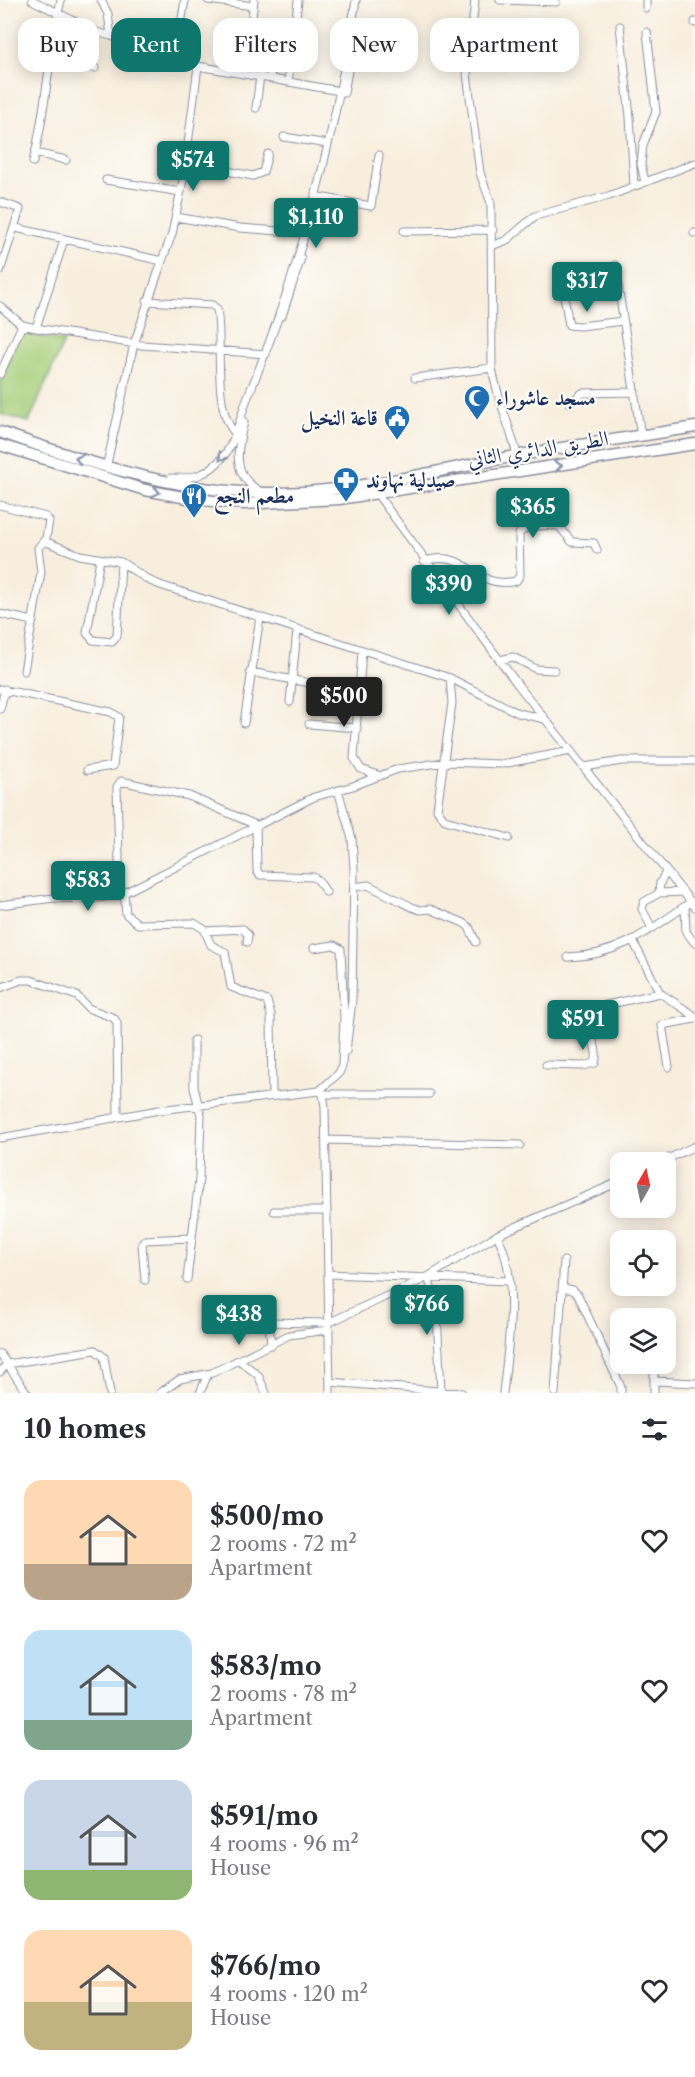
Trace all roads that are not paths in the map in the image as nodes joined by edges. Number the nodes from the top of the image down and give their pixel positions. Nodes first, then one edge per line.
1 (32, 0) edge
2 (62, 0) edge
3 (101, 0) edge
4 (185, 0) edge
5 (208, 0) edge
6 (357, 0) edge
7 (475, 0) edge
8 (500, 0) edge
9 (298, 1) edge
10 (556, 2) dead end
11 (254, 3) edge
12 (58, 14) junction
13 (57, 18) edge
14 (182, 18) edge
15 (252, 18) edge
16 (620, 26) dead end
17 (648, 32) dead end
18 (111, 36) joint
19 (201, 66) edge
20 (48, 72) edge
21 (197, 72) edge
22 (271, 72) edge
23 (260, 76) junction
24 (270, 78) junction
25 (288, 82) junction
26 (340, 91) junction
27 (256, 108) dead end
28 (284, 137) dead end
29 (328, 144) junction
30 (35, 153) junction
31 (268, 154) dead end
32 (379, 154) dead end
33 (66, 160) dead end
34 (33, 162) dead end
35 (695, 163) edge
36 (185, 164) junction
37 (106, 180) dead end
38 (645, 182) junction
39 (634, 186) junction
40 (181, 192) junction
41 (319, 197) junction
42 (0, 202) edge
43 (176, 217) junction
44 (16, 228) junction
45 (493, 230) junction
46 (404, 231) dead end
47 (304, 233) junction
48 (64, 240) junction
49 (494, 246) junction
50 (162, 261) junction
51 (615, 265) dead end
52 (0, 271) edge
53 (584, 285) dead end
54 (147, 301) junction
55 (0, 306) edge
56 (623, 321) junction
57 (22, 325) junction
58 (36, 328) junction
59 (134, 344) junction
60 (218, 353) junction
61 (266, 354) junction
62 (492, 368) junction
63 (0, 374) edge
64 (415, 378) dead end
65 (635, 392) junction
66 (570, 403) dead end
67 (695, 427) edge
68 (0, 432) edge
69 (236, 433) junction
70 (641, 436) junction
71 (695, 444) edge
72 (0, 445) edge
73 (650, 451) junction
74 (517, 455) junction
75 (106, 468) junction
76 (158, 478) junction
77 (264, 493) junction
78 (377, 494) junction
79 (0, 505) edge
80 (44, 541) junction
81 (597, 550) dead end
82 (100, 560) junction
83 (121, 561) junction
84 (424, 561) junction
85 (0, 614) edge
86 (260, 617) junction
87 (33, 621) junction
88 (297, 630) junction
89 (362, 651) junction
90 (500, 660) junction
91 (24, 670) dead end
92 (554, 670) dead end
93 (250, 672) junction
94 (450, 678) junction
95 (291, 681) junction
96 (310, 683) dead end
97 (2, 689) edge
98 (290, 702) dead end
99 (0, 710) edge
100 (546, 719) junction
101 (244, 723) dead end
102 (309, 724) dead end
103 (357, 728) junction
104 (571, 751) junction
105 (695, 760) edge
106 (445, 762) junction
107 (584, 767) junction
108 (87, 770) dead end
109 (380, 776) junction
110 (338, 790) junction
111 (256, 825) junction
112 (509, 838) dead end
113 (666, 872) junction
114 (354, 887) junction
115 (326, 892) dead end
116 (683, 892) junction
117 (659, 893) junction
118 (122, 894) junction
119 (0, 905) edge
120 (690, 905) edge
121 (652, 928) junction
122 (205, 931) junction
123 (633, 941) junction
124 (247, 942) dead end
125 (476, 942) dead end
126 (695, 943) edge
127 (314, 948) dead end
128 (568, 957) dead end
129 (0, 988) edge
130 (660, 993) junction
131 (695, 1017) edge
132 (195, 1040) dead end
133 (344, 1056) junction
134 (546, 1065) dead end
135 (669, 1067) dead end
136 (321, 1092) junction
137 (429, 1094) dead end
138 (272, 1095) junction
139 (198, 1105) junction
140 (118, 1117) junction
141 (0, 1138) edge
142 (326, 1140) junction
143 (520, 1145) dead end
144 (695, 1146) edge
145 (676, 1155) edge
146 (610, 1186) edge
147 (274, 1211) dead end
148 (327, 1211) junction
149 (497, 1235) junction
150 (190, 1238) junction
151 (564, 1261) dead end
152 (328, 1274) junction
153 (187, 1279) dead end
154 (427, 1279) junction
155 (145, 1280) dead end
156 (509, 1281) junction
157 (562, 1288) junction
158 (260, 1322) dead end
159 (269, 1322) junction
160 (328, 1326) junction
161 (271, 1345) junction
162 (0, 1354) edge
163 (239, 1360) junction
164 (7, 1364) junction
165 (0, 1372) edge
166 (208, 1374) junction
167 (655, 1374) edge
168 (330, 1382) junction
169 (655, 1382) junction
170 (695, 1383) edge
171 (441, 1391) junction
172 (27, 1393) edge
173 (110, 1393) edge
174 (160, 1393) edge
175 (200, 1393) edge
176 (266, 1393) edge
177 (330, 1393) edge
178 (453, 1393) edge
179 (462, 1393) edge
180 (503, 1393) edge
181 (555, 1393) edge
182 (621, 1393) edge
183 (654, 1393) edge

1 - 12 street
2 - 12 street
3 - 18 street
4 - 14 street
5 - 11 street
6 - 26 street
6 - 41 street
7 - 45 street
8 - 10 street
9 - 25 street
11 - 15 street
12 - 13 street
12 - 18 street
16 - 39 street
17 - 38 street
19 - 23 street
20 - 30 street
21 - 36 street
22 - 24 street
23 - 24 street
23 - 27 street
24 - 25 street
25 - 26 street
26 - 29 street
28 - 29 street
29 - 47 street
30 - 33 street
30 - 34 street
31 - 36 street
32 - 41 street
35 - 38 street
36 - 40 street
37 - 40 street
38 - 39 street
39 - 49 street
40 - 43 street
41 - 77 street
42 - 44 street
43 - 47 street
43 - 50 street
44 - 48 street
44 - 52 street
45 - 46 street
45 - 49 street
47 - 61 street
48 - 50 street
48 - 58 street
49 - 62 street
50 - 54 street
51 - 56 street
53 - 56 street
54 - 59 street
54 - 60 street
55 - 57 street
56 - 65 street
57 - 58 street
57 - 63 street
58 - 59 street
59 - 60 street
59 - 75 street
60 - 61 street
60 - 69 street
61 - 69 street
62 - 64 street
62 - 74 street
65 - 66 street
65 - 70 street
67 - 70 highway, الطريق الدائري الثاني
75 -> 68 highway, الطريق الدائري الثاني
69 -> 76 street
70 - 73 highway
70 - 74 highway, الطريق الدائري الثاني
71 - 73 highway, الطريق الدائري الثاني
72 -> 78 highway, الطريق الدائري الثاني
78 -> 73 highway, الطريق الدائري الثاني
74 - 77 highway, الطريق الدائري الثاني
75 - 76 highway, الطريق الدائري الثاني
76 - 77 highway, الطريق الدائري الثاني
78 - 84 street
79 - 80 street
80 - 82 street
80 - 87 street
81 - 84 street
82 - 83 street
82 - 83 street
83 - 86 street
84 - 90 street
85 - 87 street
86 - 88 street
86 - 93 street
87 - 91 street
88 - 89 street
88 - 95 street
89 - 94 street
89 - 103 street
90 - 92 street
90 - 100 street
93 - 95 street
93 - 101 street
94 - 100 street
94 - 106 street
95 - 96 street
95 - 98 street
97 - 99 street
97 - 108 street
100 - 104 street
102 - 103 street
103 - 109 street
104 - 106 street
104 - 107 street
105 - 107 street
106 - 109 street
106 - 112 street
107 - 113 street
109 - 110 street
110 - 111 street
110 - 114 street
111 - 115 street
111 - 118 street
111 - 118 street
113 - 116 street
113 - 117 street
114 - 125 street
114 - 133 street
116 - 117 street
116 - 120 street
117 - 121 street
118 - 119 street
118 - 122 street
120 - 121 street
120 - 126 street
121 - 123 street
122 - 124 street
122 - 138 street
123 - 128 street
123 - 130 street
127 - 133 street
129 - 140 street
130 - 131 street
130 - 134 street
131 - 135 street
132 - 139 street
133 - 136 street
136 - 137 street
136 - 138 street
136 - 142 street
138 - 139 street
139 - 140 street
139 - 150 street
140 - 141 street
142 - 143 street
142 - 148 street
144 - 145 street
146 - 149 street
147 - 148 street
148 - 152 street
149 - 154 street
149 - 156 street
150 - 153 street
150 - 155 street
151 - 157 street
152 - 154 street
152 - 160 street
154 - 156 street
154 - 160 street
154 - 171 street
156 - 180 street
157 - 181 street
157 - 182 street
158 - 159 street
159 - 160 street
159 - 161 street
160 - 161 street
160 - 168 street
161 - 163 street
162 - 164 street
163 - 166 street
163 - 176 street
164 - 165 street
164 - 172 street
164 - 173 street
166 - 174 street
166 - 175 street
167 - 169 street
168 - 171 street
168 - 177 street
169 - 170 street
169 - 183 street
171 - 178 street
178 - 179 street

